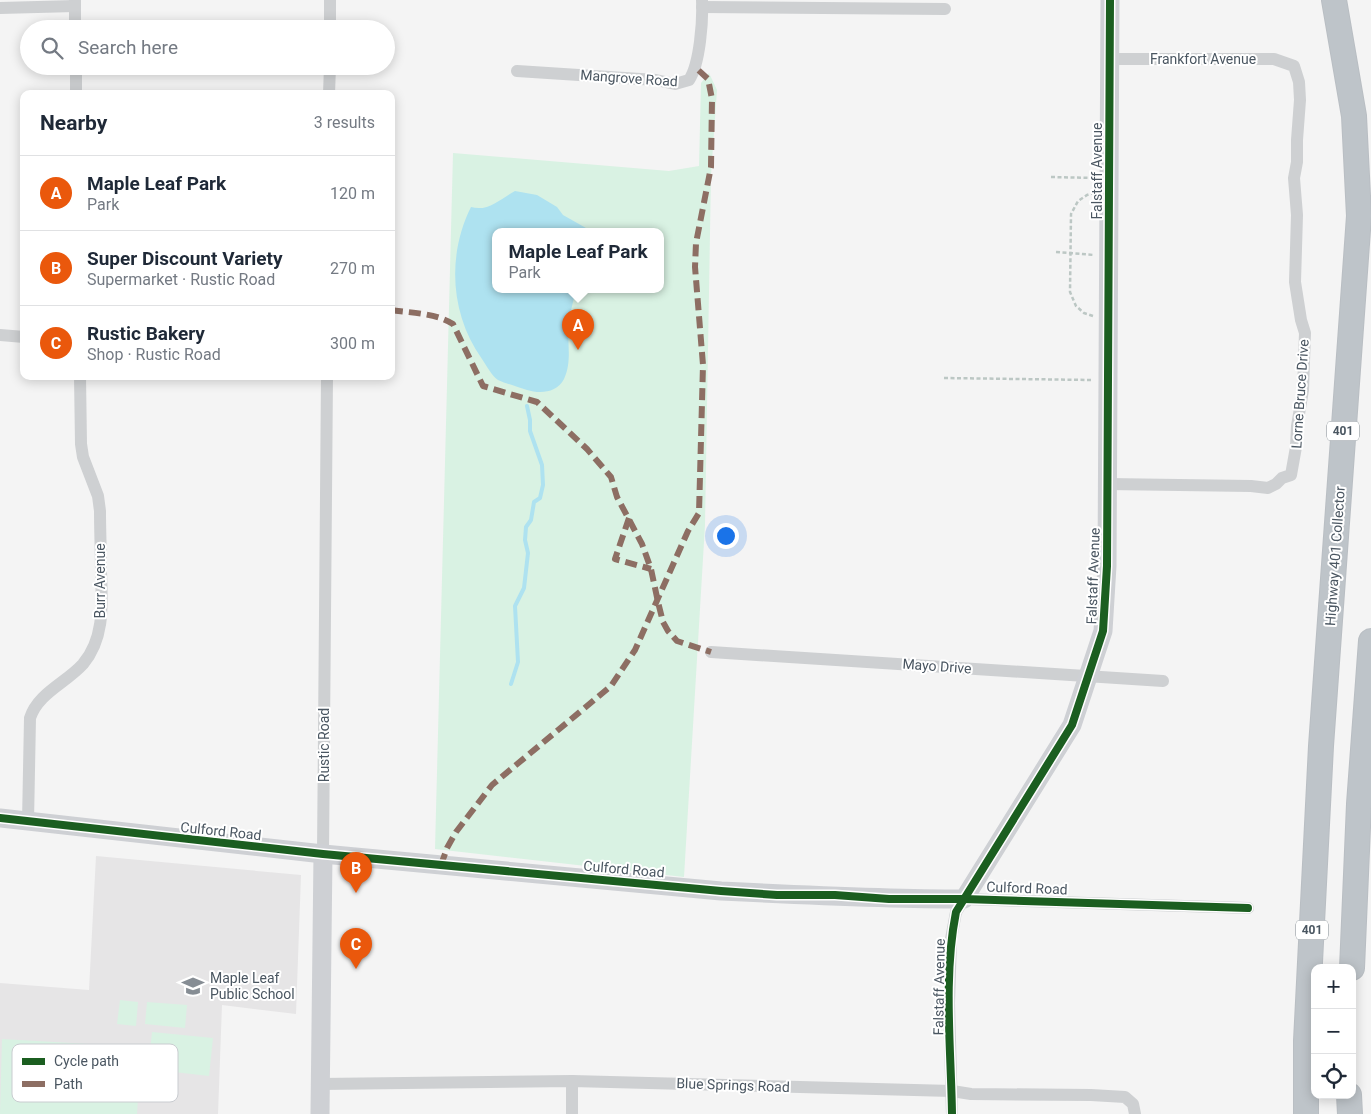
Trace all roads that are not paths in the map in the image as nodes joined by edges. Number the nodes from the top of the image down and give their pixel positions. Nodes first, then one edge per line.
1 (330, 0) edge
2 (1110, 0) edge
3 (1334, 0) edge
4 (1346, 0) edge
5 (75, 3) edge
6 (702, 4) edge
7 (0, 8) edge
8 (945, 9) dead end
9 (75, 20) edge
10 (330, 20) edge
11 (1110, 59) junction
12 (1294, 66) joint
13 (517, 71) dead end
14 (76, 75) edge
15 (330, 75) edge
16 (76, 90) edge
17 (329, 90) edge
18 (1354, 116) junction
19 (0, 335) edge
20 (20, 337) edge
21 (80, 380) edge
22 (327, 380) edge
23 (1107, 484) junction
24 (1371, 641) edge
25 (712, 652) dead end
26 (1090, 676) junction
27 (1163, 681) dead end
28 (0, 818) edge
29 (28, 822) junction
30 (323, 854) junction
31 (964, 899) junction
32 (1248, 908) dead end
33 (1352, 964) edge
34 (572, 1081) junction
35 (320, 1084) junction
36 (952, 1091) junction
37 (1349, 1099) edge
38 (320, 1114) edge
39 (572, 1114) edge
40 (952, 1114) edge
41 (1135, 1114) edge
42 (1306, 1114) edge
43 (1350, 1114) edge

1 - 10 street
2 - 11 street, Falstaff Avenue
3 - 18 highway, Highway 401 Collector / 401
4 - 18 highway
5 - 7 street
5 - 9 street
6 - 8 street
6 - 13 street, Mangrove Road
11 - 12 street, Frankfort Avenue
11 - 23 street, Falstaff Avenue
12 - 23 street, Lorne Bruce Drive
14 - 16 street
15 - 17 street
18 - 42 highway, Highway 401 Collector / 401
19 - 20 street
21 - 29 street, Burr Avenue
22 - 30 street, Rustic Road
23 - 26 street, Falstaff Avenue
24 - 33 highway
25 - 26 street, Mayo Drive
26 - 27 street, Mayo Drive
26 - 31 street, Falstaff Avenue
28 - 29 street, Culford Road
29 - 30 street, Culford Road
30 - 31 street, Culford Road
30 - 35 street, Rustic Road
31 - 32 street, Culford Road
31 - 36 street, Falstaff Avenue
34 - 35 street, Blue Springs Road
34 - 36 street, Blue Springs Road
34 - 39 street
35 - 38 street, Rustic Road
36 - 40 street, Falstaff Avenue
36 - 41 street, Blue Springs Road
37 - 43 highway

